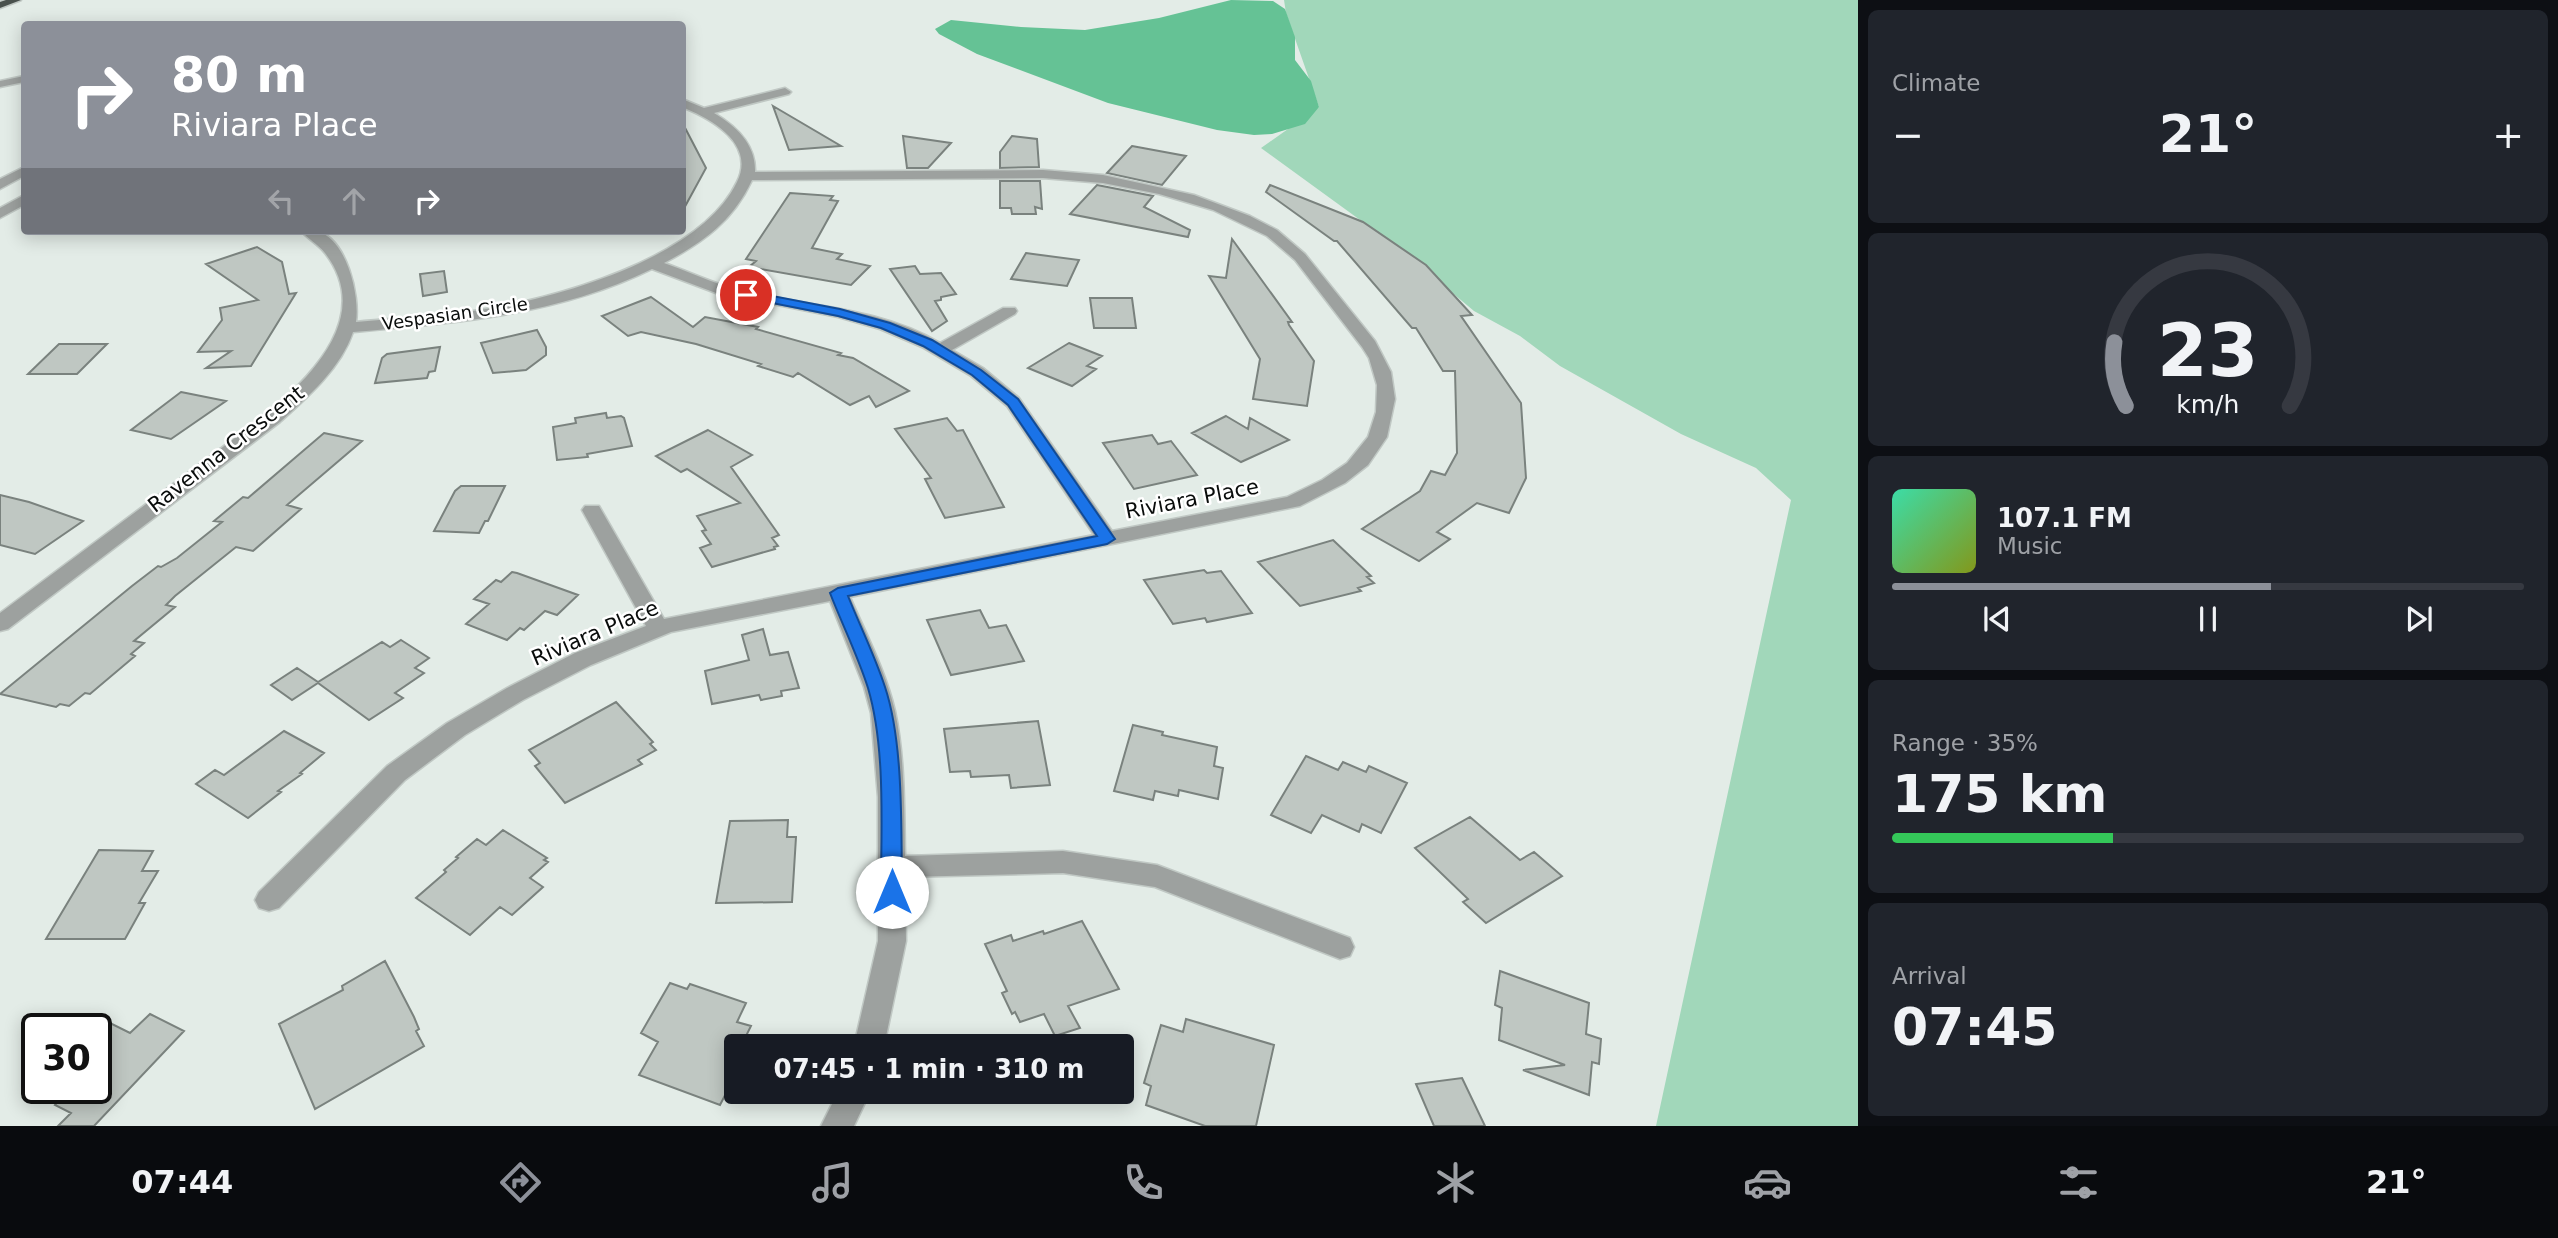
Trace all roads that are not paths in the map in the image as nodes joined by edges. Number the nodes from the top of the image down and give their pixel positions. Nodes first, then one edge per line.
1 (16, 0) edge
2 (0, 5) edge
3 (21, 80) edge
4 (0, 84) edge
5 (785, 92) dead end
6 (686, 104) edge
7 (706, 111) junction
8 (21, 172) edge
9 (748, 176) junction
10 (0, 186) edge
11 (21, 187) edge
12 (21, 202) edge
13 (0, 214) edge
14 (316, 235) edge
15 (651, 263) junction
16 (1009, 311) dead end
17 (346, 328) junction
18 (939, 350) junction
19 (592, 510) dead end
20 (1107, 539) junction
21 (838, 593) junction
22 (5, 615) edge
23 (659, 629) junction
24 (891, 867) junction
25 (269, 900) dead end
26 (1340, 947) dead end
27 (872, 1034) edge
28 (848, 1104) edge
29 (837, 1126) edge

1 - 2 highway
3 - 4 street
5 - 7 street
6 - 7 street
7 - 9 street
8 - 10 street
9 - 15 street, Vespasian Circle
9 - 20 street, Riviara Place
10 - 11 street
12 - 13 street
14 - 17 street, Ravenna Crescent
15 - 17 street, Vespasian Circle
15 - 18 street
16 - 18 street
17 - 22 street, Ravenna Crescent
18 - 20 street
19 - 23 street
20 - 21 street, Riviara Place
21 - 23 street, Riviara Place
21 - 24 street
23 - 25 street, Riviara Place
24 - 26 street
24 - 27 street
28 - 29 street

